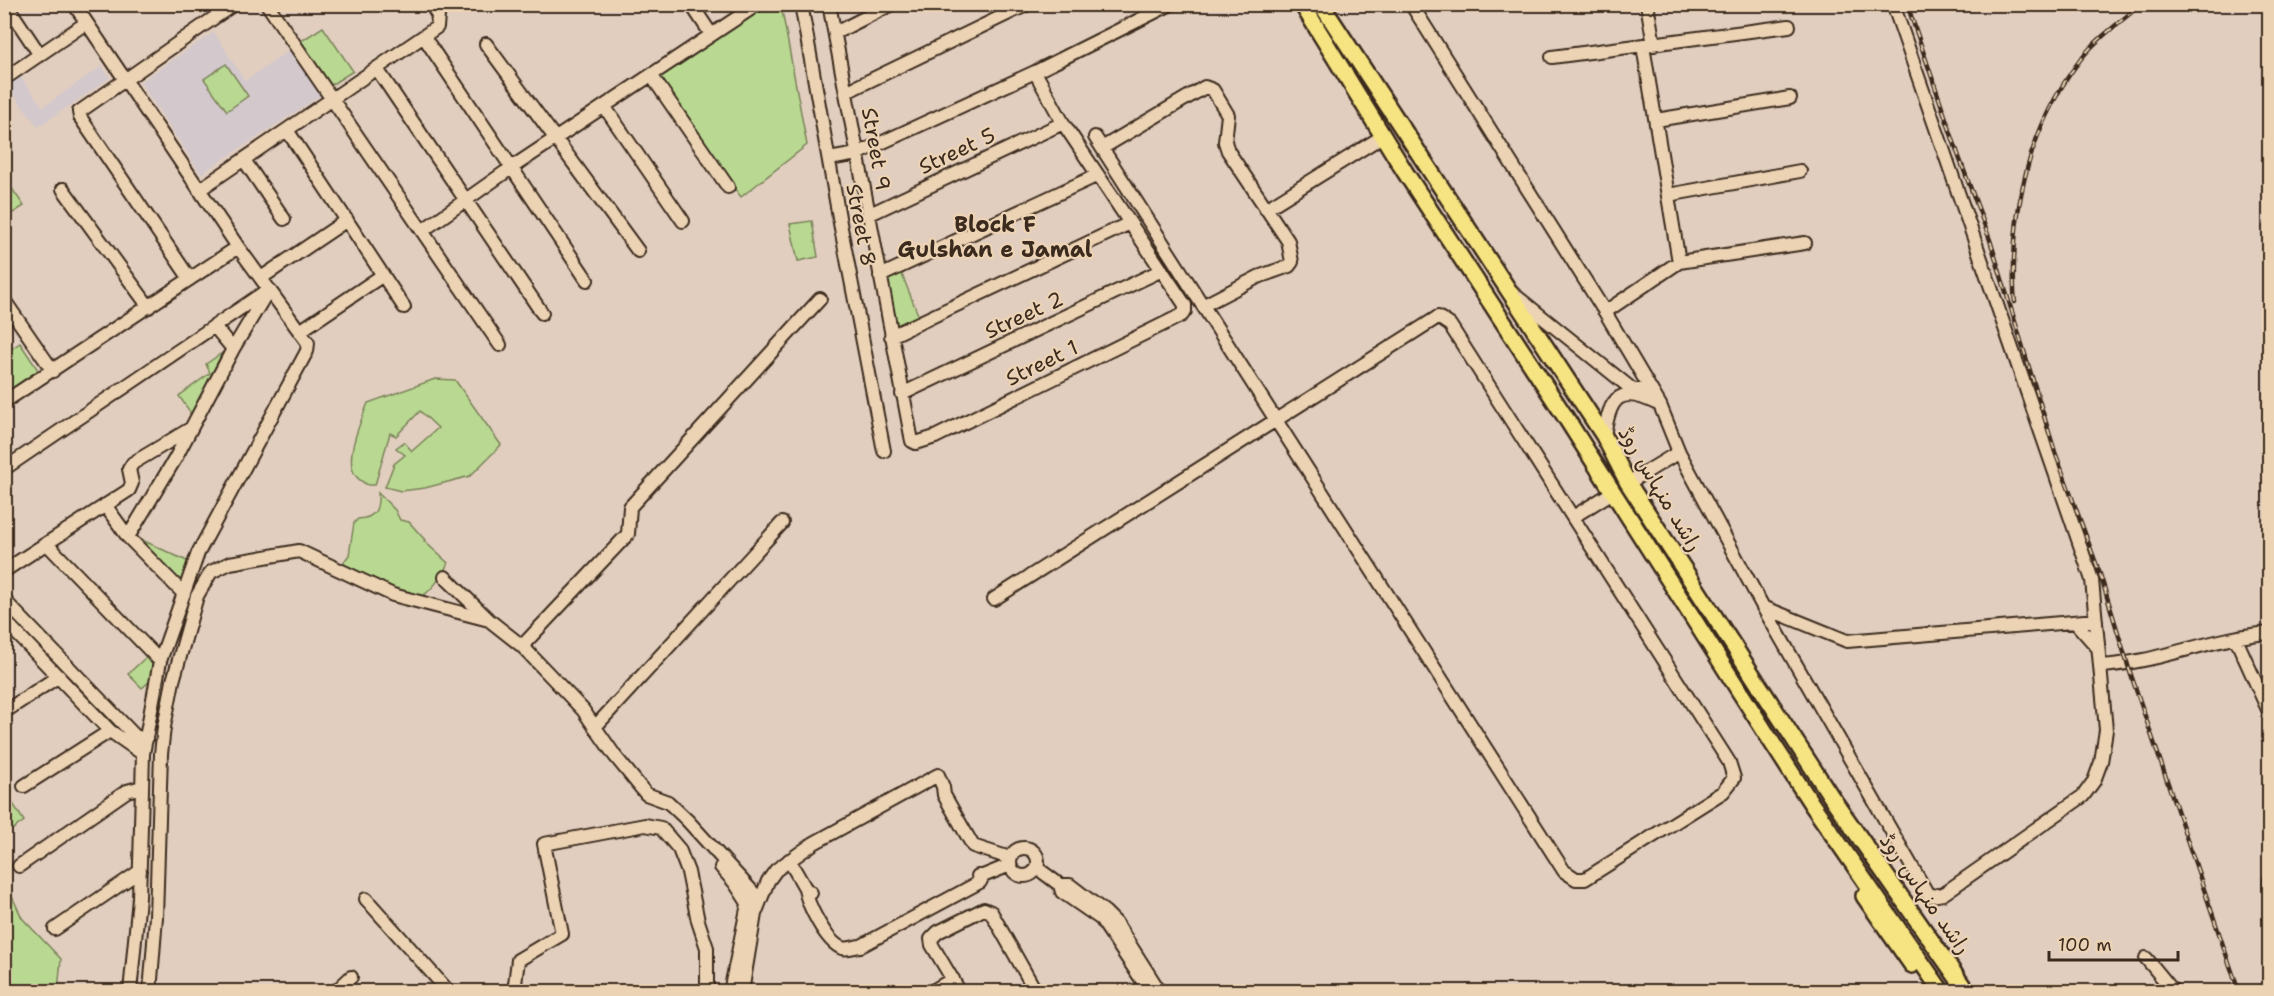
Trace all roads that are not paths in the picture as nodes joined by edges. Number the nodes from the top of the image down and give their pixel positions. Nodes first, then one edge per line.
1 (6, 4) edge
2 (74, 4) edge
3 (234, 4) edge
4 (267, 4) edge
5 (431, 4) edge
6 (691, 4) edge
7 (758, 4) edge
8 (801, 4) edge
9 (829, 4) edge
10 (892, 4) edge
11 (1028, 4) edge
12 (1171, 4) edge
13 (1302, 4) edge
14 (1322, 4) edge
15 (1411, 4) edge
16 (1647, 4) edge
17 (1893, 4) edge
18 (86, 23) junction
19 (1789, 26) dead end
20 (835, 33) junction
21 (711, 34) junction
22 (424, 37) junction
23 (486, 44) dead end
24 (1649, 45) junction
25 (40, 55) junction
26 (1552, 57) dead end
27 (377, 69) junction
28 (1035, 72) junction
29 (651, 75) junction
30 (4, 79) edge
31 (126, 79) junction
32 (846, 92) junction
33 (1790, 98) dead end
34 (331, 100) junction
35 (604, 106) junction
36 (1656, 120) junction
37 (1063, 123) junction
38 (287, 130) junction
39 (1383, 136) junction
40 (1095, 137) dead end
41 (556, 138) junction
42 (1102, 148) junction
43 (857, 154) junction
44 (829, 159) junction
45 (244, 160) junction
46 (511, 168) junction
47 (1800, 171) dead end
48 (1098, 175) junction
49 (728, 187) dead end
50 (63, 189) dead end
51 (199, 190) junction
52 (1668, 195) junction
53 (465, 201) junction
54 (1266, 209) junction
55 (868, 216) junction
56 (284, 219) dead end
57 (347, 220) junction
58 (683, 221) dead end
59 (1130, 223) junction
60 (422, 231) junction
61 (1805, 243) dead end
62 (238, 247) junction
63 (638, 251) dead end
64 (1679, 262) junction
65 (1162, 270) junction
66 (383, 274) junction
67 (880, 276) junction
68 (261, 278) junction
69 (190, 279) junction
70 (587, 280) dead end
71 (268, 289) junction
72 (1512, 294) junction
73 (820, 298) dead end
74 (4, 300) edge
75 (1204, 305) junction
76 (149, 307) junction
77 (404, 307) dead end
78 (1605, 312) junction
79 (542, 313) dead end
80 (214, 326) junction
81 (300, 331) junction
82 (891, 336) junction
83 (500, 345) dead end
84 (233, 349) junction
85 (52, 371) junction
86 (1649, 387) junction
87 (903, 394) junction
88 (4, 402) edge
89 (1660, 405) junction
90 (1276, 422) junction
91 (192, 429) junction
92 (1604, 436) junction
93 (912, 441) joint
94 (884, 451) dead end
95 (1679, 453) junction
96 (4, 469) edge
97 (1628, 483) junction
98 (1613, 492) junction
99 (105, 505) junction
100 (1573, 517) junction
101 (782, 523) dead end
102 (128, 537) junction
103 (47, 544) junction
104 (4, 571) edge
105 (445, 577) dead end
106 (184, 594) junction
107 (994, 599) dead end
108 (4, 600) edge
109 (1763, 608) junction
110 (4, 620) edge
111 (489, 620) junction
112 (2096, 620) junction
113 (2075, 622) junction
114 (2270, 633) edge
115 (2236, 639) junction
116 (522, 646) junction
117 (2098, 648) junction
118 (160, 661) junction
119 (2100, 666) junction
120 (59, 676) junction
121 (4, 712) edge
122 (2270, 714) edge
123 (595, 727) junction
124 (110, 731) junction
125 (146, 740) junction
126 (143, 754) junction
127 (24, 786) dead end
128 (142, 787) junction
129 (654, 797) junction
130 (1813, 806) junction
131 (789, 860) junction
132 (1010, 862) junction
133 (19, 866) dead end
134 (1036, 868) junction
135 (140, 872) junction
136 (2270, 880) edge
137 (1060, 885) junction
138 (2270, 890) edge
139 (366, 899) dead end
140 (754, 901) junction
141 (55, 929) dead end
142 (2146, 958) dead end
143 (351, 977) dead end
144 (953, 979) junction
145 (130, 992) edge
146 (150, 992) edge
147 (335, 992) edge
148 (449, 992) edge
149 (514, 992) edge
150 (707, 992) edge
151 (730, 992) edge
152 (741, 992) edge
153 (932, 992) edge
154 (960, 992) edge
155 (1036, 992) edge
156 (1150, 992) edge
157 (1160, 992) edge
158 (1931, 992) edge
159 (1942, 992) edge
160 (1967, 992) edge
161 (2174, 992) edge

1 - 25 street
2 - 18 street
3 - 31 street
4 - 34 street
5 - 22 street
6 - 21 street
7 - 21 street
8 - 44 street, Street 8
9 - 20 street, Street 9
10 - 20 street
11 - 32 street
12 - 28 street
13 - 39 main road, راشد منہاس روڈ
14 - 72 main road, راشد منہاس روڈ
15 - 78 street
16 - 24 street
17 - 112 street
18 - 25 street
18 - 31 street
19 - 24 street
20 - 32 street, Street 9
21 - 29 street
22 - 27 street
22 - 46 street
23 - 41 street
24 - 26 street
24 - 36 street
25 - 30 street
27 - 34 street
27 - 53 street
28 - 37 street
28 - 43 street
29 - 35 street
29 - 49 street
31 - 51 street
31 - 69 street
32 - 43 street, Street 9
33 - 36 street
34 - 38 street
34 - 60 street
35 - 41 street
35 - 58 street
36 - 52 street
37 - 48 street
37 - 55 street, Street 5
38 - 45 street
38 - 57 street
39 - 54 street
39 - 98 main road, راشد منہاس روڈ
40 - 42 street
41 - 46 street
41 - 63 street
42 - 54 street
42 - 75 street
43 - 44 street
43 - 55 street, Street 9
44 - 94 street, Street 8
45 - 51 street
45 - 56 street
46 - 53 street
46 - 70 street
47 - 52 street
48 - 59 street
48 - 67 street
50 - 76 street
51 - 62 street
52 - 64 street
53 - 60 street
53 - 79 street
54 - 75 street
55 - 67 street, Street 9
57 - 66 street
57 - 68 street
59 - 65 street
59 - 82 street
60 - 83 street
61 - 64 street
62 - 68 street
62 - 69 street
64 - 78 street
65 - 87 street, Street 2
65 - 93 street, Street 1
66 - 77 street
66 - 81 street
67 - 82 street, Street 9
68 - 71 street
69 - 76 street
71 - 80 street
71 - 81 street
71 - 84 street
72 - 86 street
72 - 92 main road, راشد منہاس روڈ
73 - 116 street
74 - 85 street
75 - 90 street
76 - 85 street
78 - 86 street
80 - 84 street
80 - 96 street
81 - 106 street
82 - 87 street, Street 9
84 - 91 street
85 - 88 street
86 - 89 street
87 - 93 street, Street 9
89 - 92 street
89 - 95 street
90 - 100 street
90 - 100 street
90 - 107 street
91 - 99 street
91 - 102 street
92 - 97 main road, راشد منہاس روڈ
95 - 97 street
95 - 109 street
97 - 160 main road, راشد منہاس روڈ
98 - 100 street
98 - 130 main road, راشد منہاس روڈ
99 - 102 street
99 - 103 street
101 - 123 street
102 - 106 street
103 - 104 street
103 - 118 street
105 - 111 street
106 - 118 street
108 - 125 street
109 - 113 street
109 - 119 street
110 - 120 street
111 - 116 street
111 - 146 street
112 - 113 street
112 - 117 street
113 - 117 street
114 - 115 street
115 - 119 street
115 - 122 street
116 - 123 street
117 - 119 street
118 - 125 street
120 - 121 street
120 - 124 street
123 - 129 street
124 - 126 street
124 - 127 street
125 - 126 street
126 - 128 street
128 - 133 street
128 - 135 street
129 - 140 street
129 - 140 street
130 - 158 main road
130 - 159 main road, راشد منہاس روڈ
131 - 132 street
131 - 132 street
131 - 140 street
132 - 134 street
132 - 134 street
134 - 137 street
135 - 141 street
135 - 145 street
136 - 138 street
137 - 156 street
137 - 157 street
139 - 148 street
140 - 151 street
140 - 152 street
142 - 161 street
143 - 147 street
144 - 153 street
144 - 154 street
144 - 155 street
149 - 150 street

